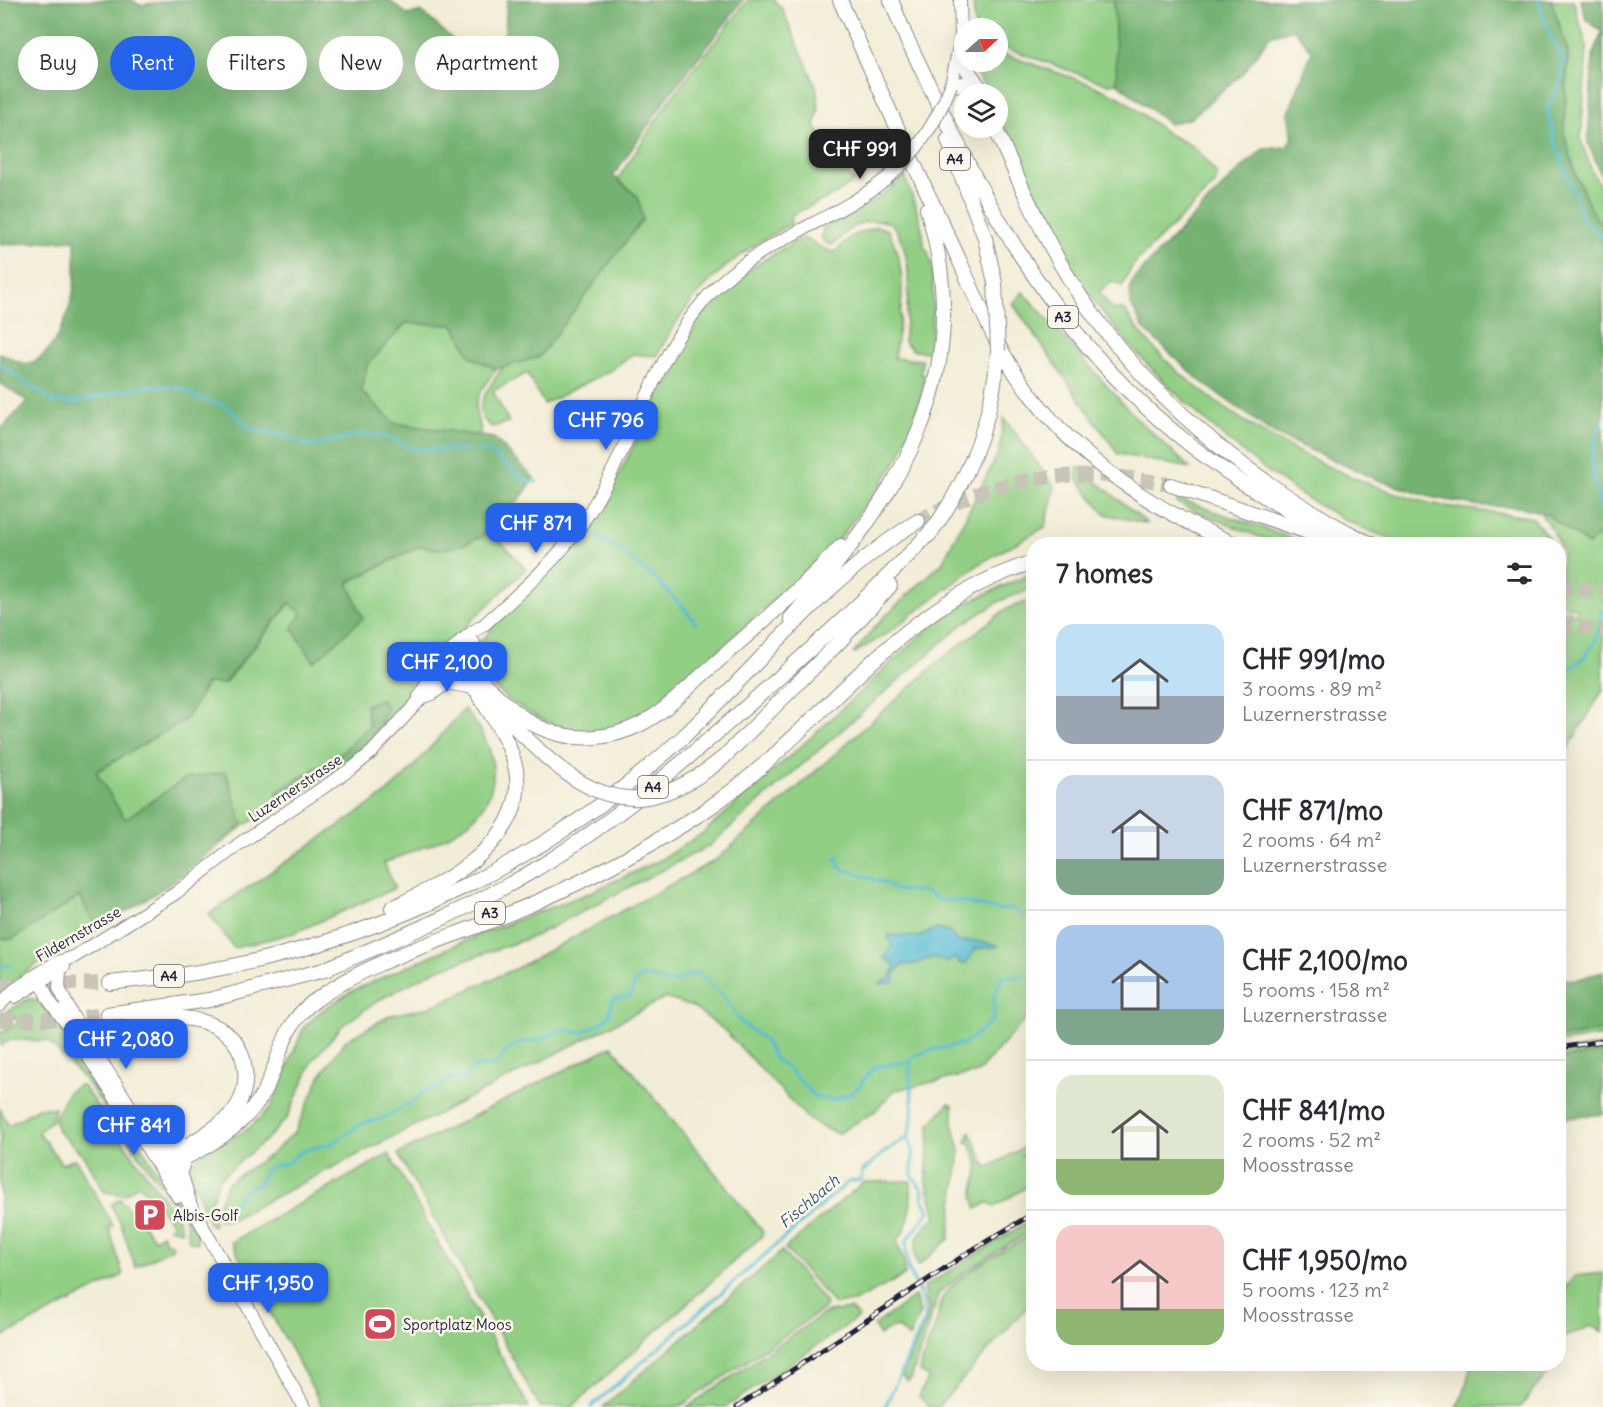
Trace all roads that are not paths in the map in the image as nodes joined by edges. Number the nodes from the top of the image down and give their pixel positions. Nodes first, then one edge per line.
1 (840, 0) edge
2 (891, 0) edge
3 (960, 0) edge
4 (959, 18) edge
5 (906, 37) junction
6 (954, 72) edge
7 (954, 84) edge
8 (951, 85) junction
9 (1000, 138) edge
10 (914, 166) junction
11 (1171, 485) tunnel mouth
12 (891, 488) junction
13 (918, 521) tunnel mouth
14 (933, 529) junction
15 (1219, 537) edge
16 (1323, 537) edge
17 (1337, 537) edge
18 (1357, 537) edge
19 (1026, 565) edge
20 (467, 642) junction
21 (455, 663) junction
22 (468, 686) junction
23 (479, 696) junction
24 (420, 697) junction
25 (718, 702) junction
26 (654, 841) junction
27 (176, 893) joint
28 (321, 942) junction
29 (74, 957) junction
30 (60, 970) junction
31 (321, 971) junction
32 (41, 979) junction
33 (110, 983) tunnel mouth
34 (48, 999) junction
35 (3, 1004) edge
36 (72, 1015) junction
37 (153, 1142) junction
38 (186, 1144) junction
39 (184, 1158) junction
40 (164, 1165) junction
41 (189, 1202) junction
42 (206, 1237) junction
43 (304, 1407) edge

1 - 10 highway
2 - 5 highway, A3
3 - 4 main road, Luzernerstrasse
5 - 14 highway, A4, bridge
5 - 17 highway, A3
6 - 8 main road, Luzernerstrasse
7 - 8 highway
8 - 20 main road, Luzernerstrasse, bridge
9 - 18 highway, A3
10 - 12 highway, A4
10 - 15 highway
11 - 16 highway
12 - 21 highway
12 - 25 highway, A4
13 - 25 highway, A4
14 - 23 highway, bridge
14 - 31 highway, A4
19 - 26 highway, A3
20 - 21 main road, Luzernerstrasse
20 - 21 highway
21 - 22 highway
21 - 24 main road, Luzernerstrasse
22 - 23 highway
22 - 24 highway
23 - 28 highway
24 - 27 main road, Luzernerstrasse
25 - 28 highway, A4
26 - 31 highway, A3
26 - 39 highway
27 - 29 main road, Fildernstrasse
28 - 33 highway, A4
29 - 30 main road
29 - 32 main road, Fildernstrasse
30 - 32 main road
30 - 36 main road
31 - 38 highway, A4
32 - 34 main road
32 - 35 main road
32 - 36 main road
34 - 35 main road
34 - 40 main road
36 - 37 main road
37 - 38 highway
37 - 40 main road
38 - 40 highway
39 - 40 highway
39 - 41 highway
40 - 41 main road
40 - 42 main road
41 - 42 main road
42 - 43 main road

